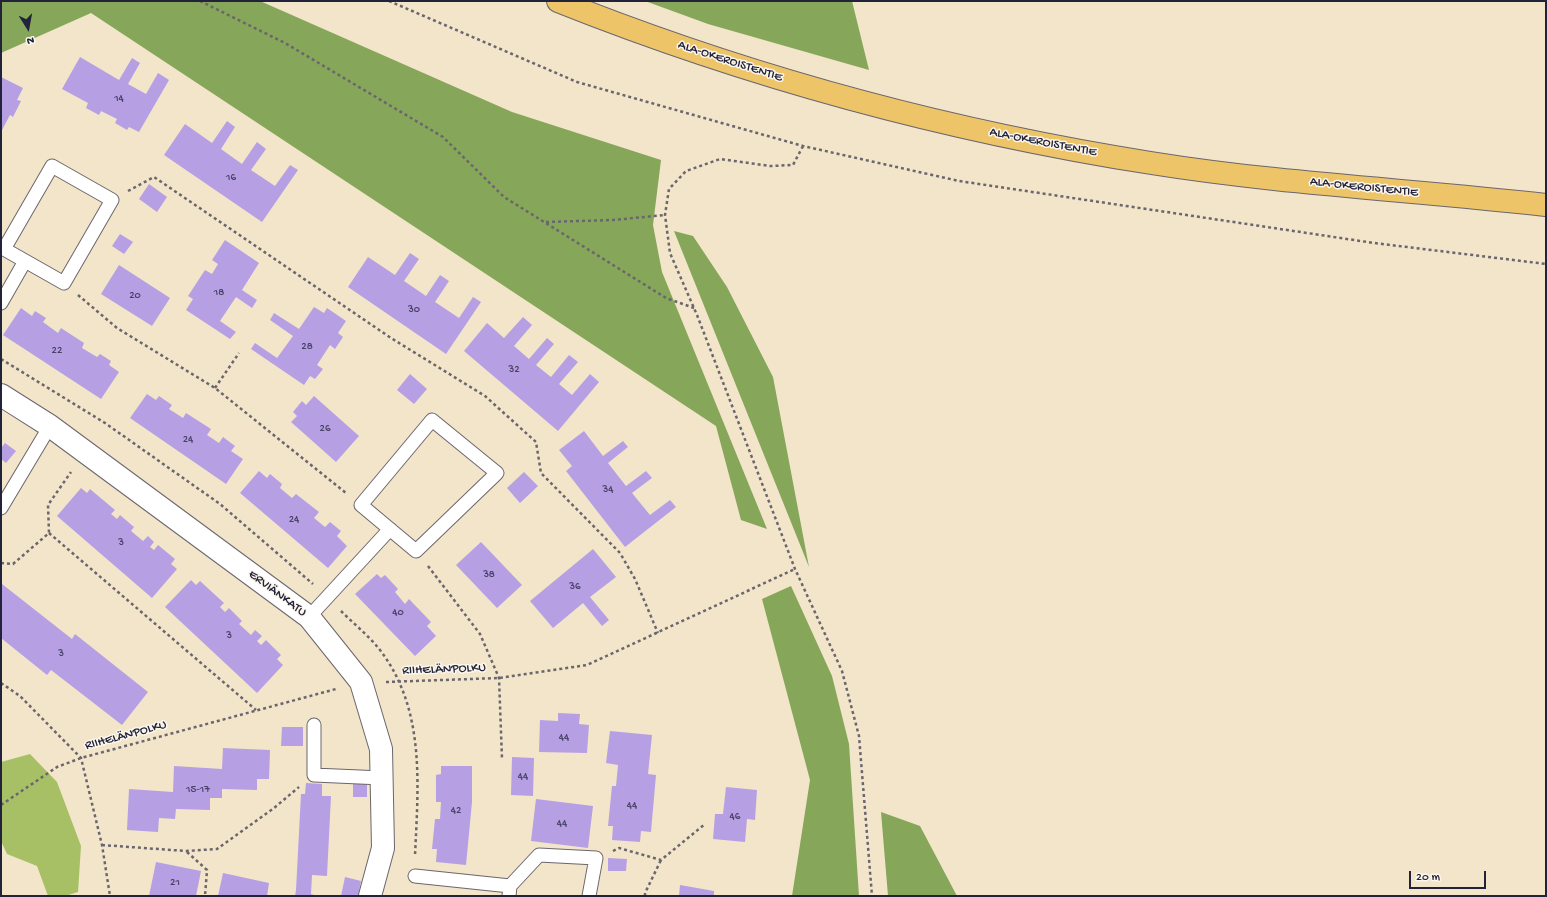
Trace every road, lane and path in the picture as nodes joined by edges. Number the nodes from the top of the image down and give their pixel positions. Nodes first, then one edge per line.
1 (200, 1) edge
2 (389, 1) edge
3 (558, 1) edge
4 (803, 146) junction
5 (112, 200) junction
6 (1546, 206) edge
7 (665, 215) junction
8 (544, 222) junction
9 (25, 261) junction
10 (1546, 264) edge
11 (64, 283) junction
12 (1, 303) edge
13 (694, 308) junction
14 (239, 354) dead end
15 (215, 388) junction
16 (1, 395) edge
17 (50, 426) junction
18 (85, 452) junction
19 (361, 505) junction
20 (1, 508) edge
21 (390, 530) junction
22 (49, 533) junction
23 (416, 551) junction
24 (1, 563) edge
25 (795, 569) junction
26 (309, 617) junction
27 (658, 633) junction
28 (499, 678) junction
29 (361, 682) junction
30 (1, 683) edge
31 (256, 710) junction
32 (314, 725) dead end
33 (81, 758) junction
34 (502, 759) dead end
35 (314, 775) junction
36 (382, 778) junction
37 (1, 805) edge
38 (705, 824) dead end
39 (102, 845) junction
40 (186, 852) junction
41 (596, 858) junction
42 (661, 860) junction
43 (415, 876) dead end
44 (509, 891) edge
45 (110, 896) edge
46 (205, 896) edge
47 (370, 896) edge
48 (589, 896) edge
49 (645, 896) edge
50 (872, 896) edge

1 - 8 path
2 - 4 path
3 - 6 main road, ALA-OKEROISTENTIE
4 - 7 path
4 - 10 path
5 - 9 lane
5 - 11 lane
5 - 27 path
7 - 8 path
7 - 13 path
8 - 13 path
9 - 11 lane
9 - 12 lane
11 - 15 path
13 - 25 path
14 - 15 path
15 - 19 path
16 - 17 street, ERVIÄNKATU
17 - 18 street, ERVIÄNKATU
17 - 20 lane
18 - 22 path
18 - 26 street, ERVIÄNKATU
19 - 21 lane
19 - 23 lane
21 - 23 lane
21 - 26 lane
22 - 24 path
22 - 31 path
23 - 28 path
25 - 27 path, RIIHELÄNPOLKU
25 - 50 path
26 - 29 street, ERVIÄNKATU
27 - 28 path, RIIHELÄNPOLKU
28 - 29 path, RIIHELÄNPOLKU
28 - 34 path
29 - 31 path, RIIHELÄNPOLKU
29 - 36 street, ERVIÄNKATU
30 - 33 path
31 - 33 path, RIIHELÄNPOLKU
32 - 35 lane
33 - 37 path, RIIHELÄNPOLKU
33 - 39 path
35 - 36 lane
35 - 40 path
36 - 47 street, ERVIÄNKATU
38 - 42 path
39 - 40 path
39 - 45 path
40 - 46 path
41 - 42 path
41 - 44 lane
41 - 48 lane
42 - 49 path
43 - 44 lane

